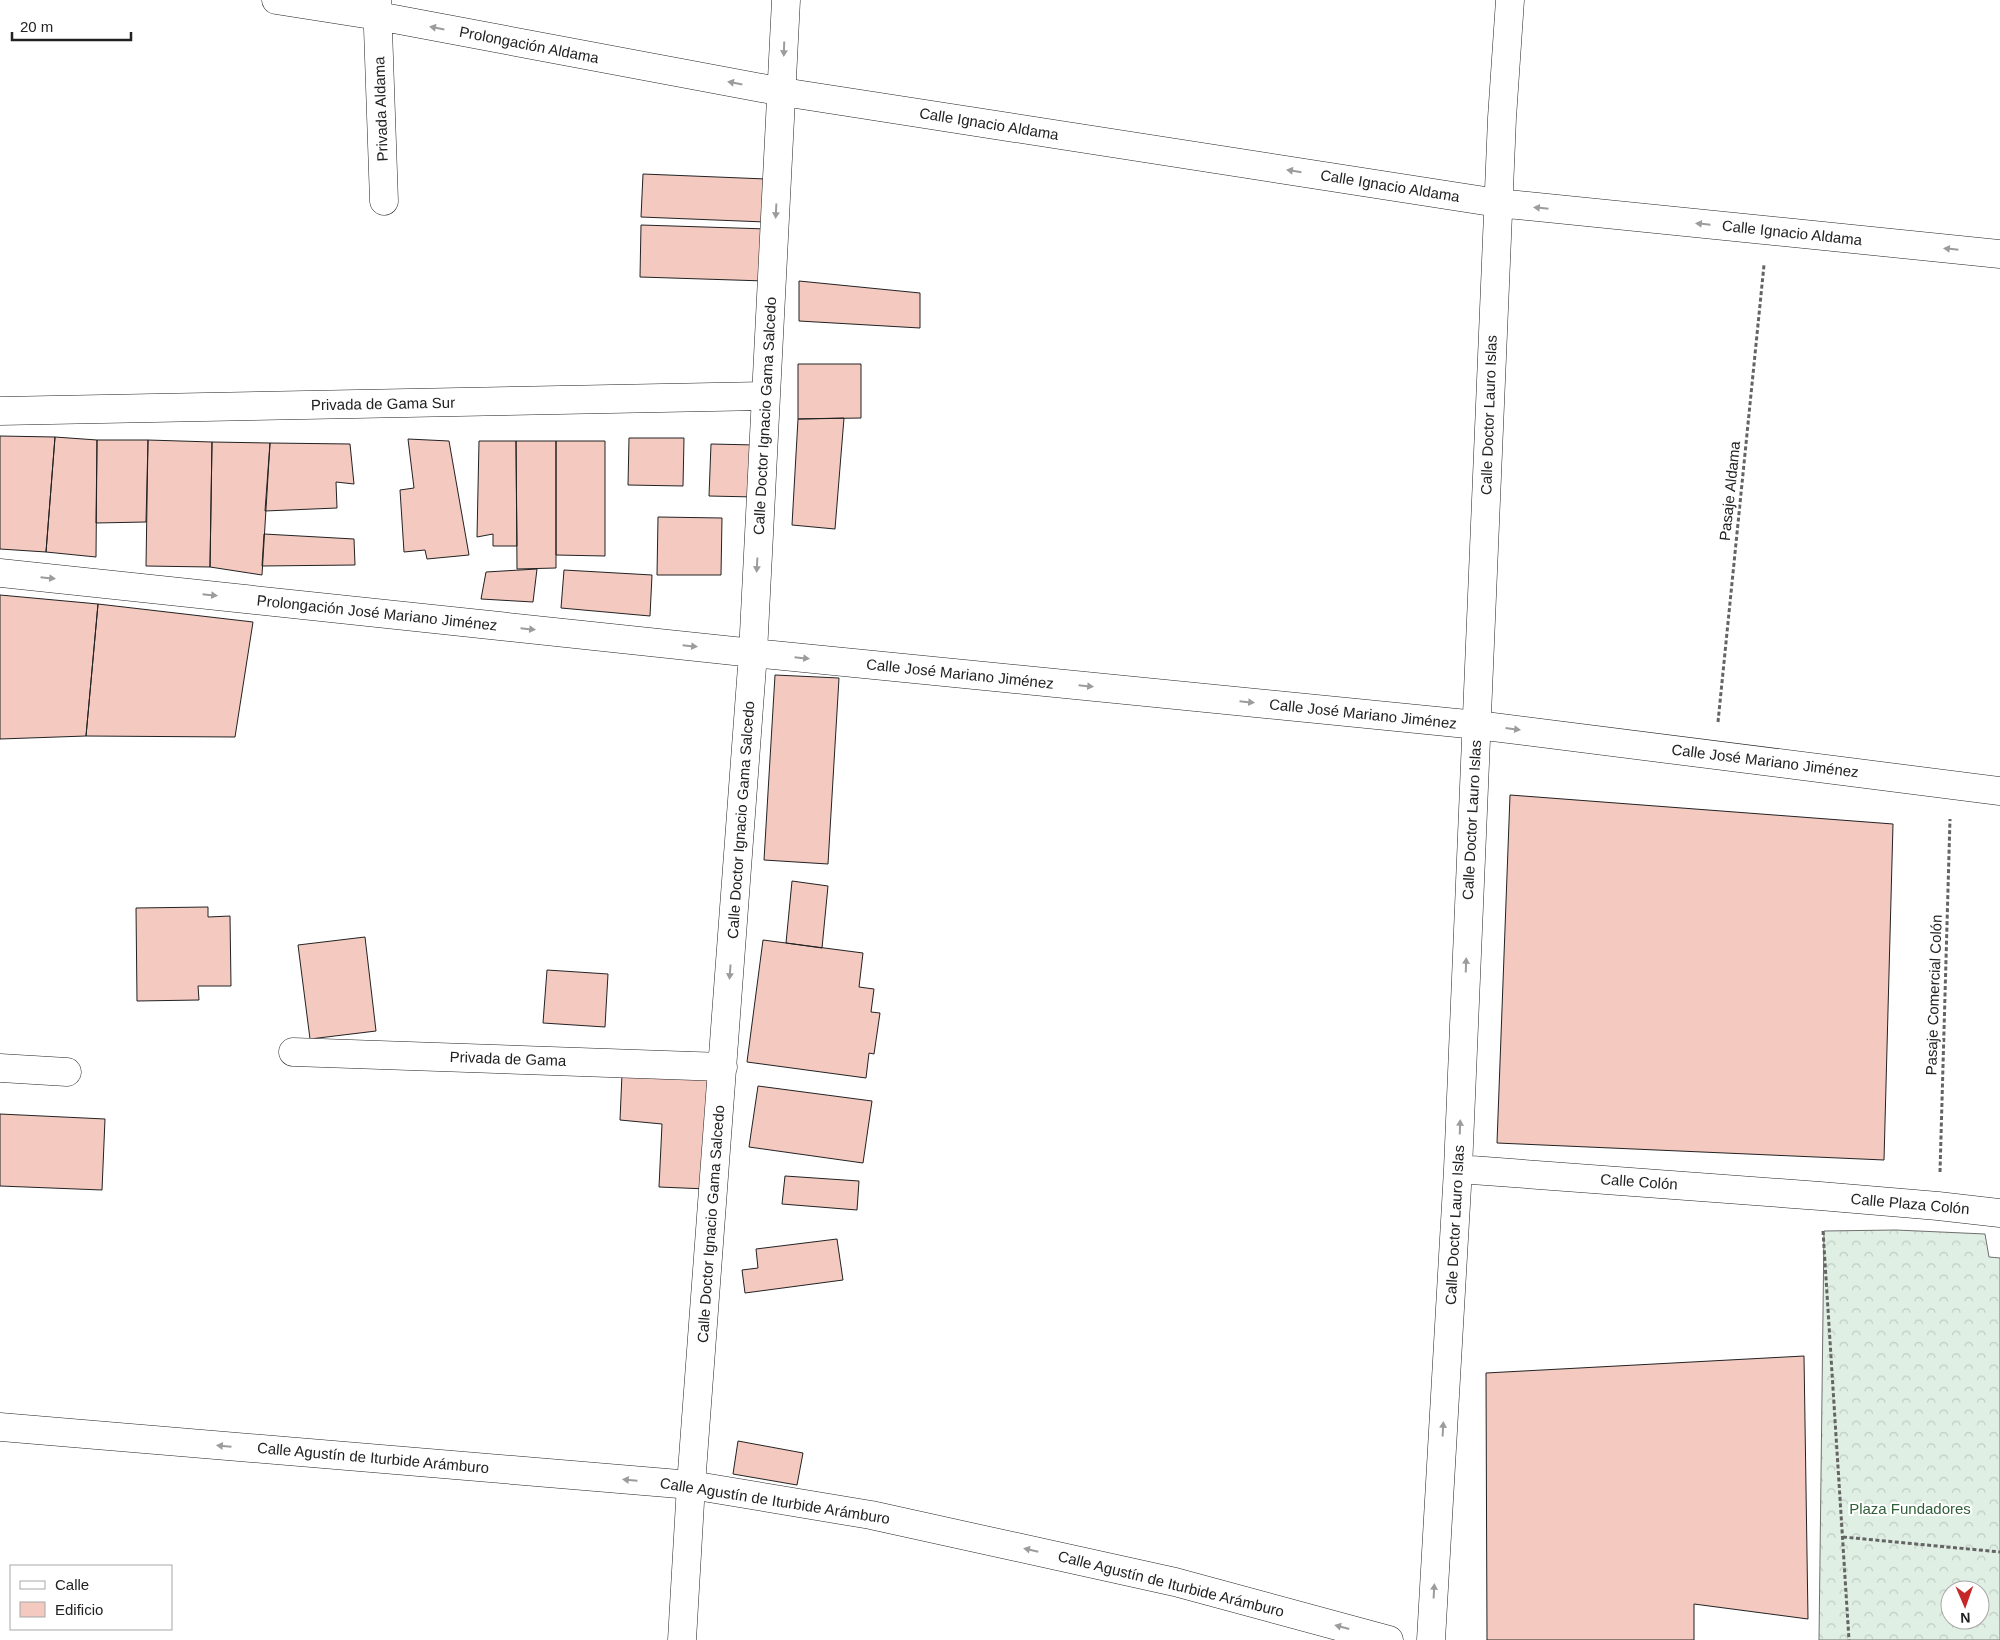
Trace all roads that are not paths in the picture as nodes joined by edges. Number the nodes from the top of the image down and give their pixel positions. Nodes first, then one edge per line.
1 (276, 0) edge
2 (786, 0) edge
3 (1510, 0) edge
4 (378, 8) edge
5 (783, 92) junction
6 (384, 202) dead end
7 (1498, 203) junction
8 (2000, 254) edge
9 (765, 396) junction
10 (0, 411) edge
11 (0, 573) edge
12 (754, 653) junction
13 (1476, 725) junction
14 (2000, 791) edge
15 (293, 1052) dead end
16 (723, 1067) junction
17 (0, 1068) edge
18 (67, 1072) dead end
19 (1458, 1169) junction
20 (1820, 1196) joint
21 (2000, 1213) edge
22 (0, 1427) edge
23 (691, 1485) junction
24 (682, 1640) edge
25 (1389, 1640) edge
26 (1431, 1640) edge

1 - 4 street, Prolongación Aldama
2 -> 5 street, Calle Doctor Ignacio Gama Salcedo
3 - 7 street, Calle Doctor Lauro Islas
5 -> 4 street, Prolongación Aldama
4 - 6 street, Privada Aldama
7 -> 5 street, Calle Ignacio Aldama
5 -> 9 street, Calle Doctor Ignacio Gama Salcedo
8 -> 7 street, Calle Ignacio Aldama
7 - 13 street, Calle Doctor Lauro Islas
9 - 10 street, Privada de Gama Sur
9 -> 12 street, Calle Doctor Ignacio Gama Salcedo
11 -> 12 street, Prolongación José Mariano Jiménez
12 -> 13 street, Calle José Mariano Jiménez
12 -> 16 street, Calle Doctor Ignacio Gama Salcedo
13 -> 14 street, Calle José Mariano Jiménez
19 -> 13 street, Calle Doctor Lauro Islas
15 - 16 street, Privada de Gama
16 - 23 street, Calle Doctor Ignacio Gama Salcedo
17 - 18 street
19 - 20 street, Calle Colón
26 -> 19 street, Calle Doctor Lauro Islas
20 - 21 street, Calle Plaza Colón
23 -> 22 street, Calle Agustín de Iturbide Arámburo
23 - 24 street, Calle Doctor Ignacio Gama Salcedo
25 -> 23 street, Calle Agustín de Iturbide Arámburo

